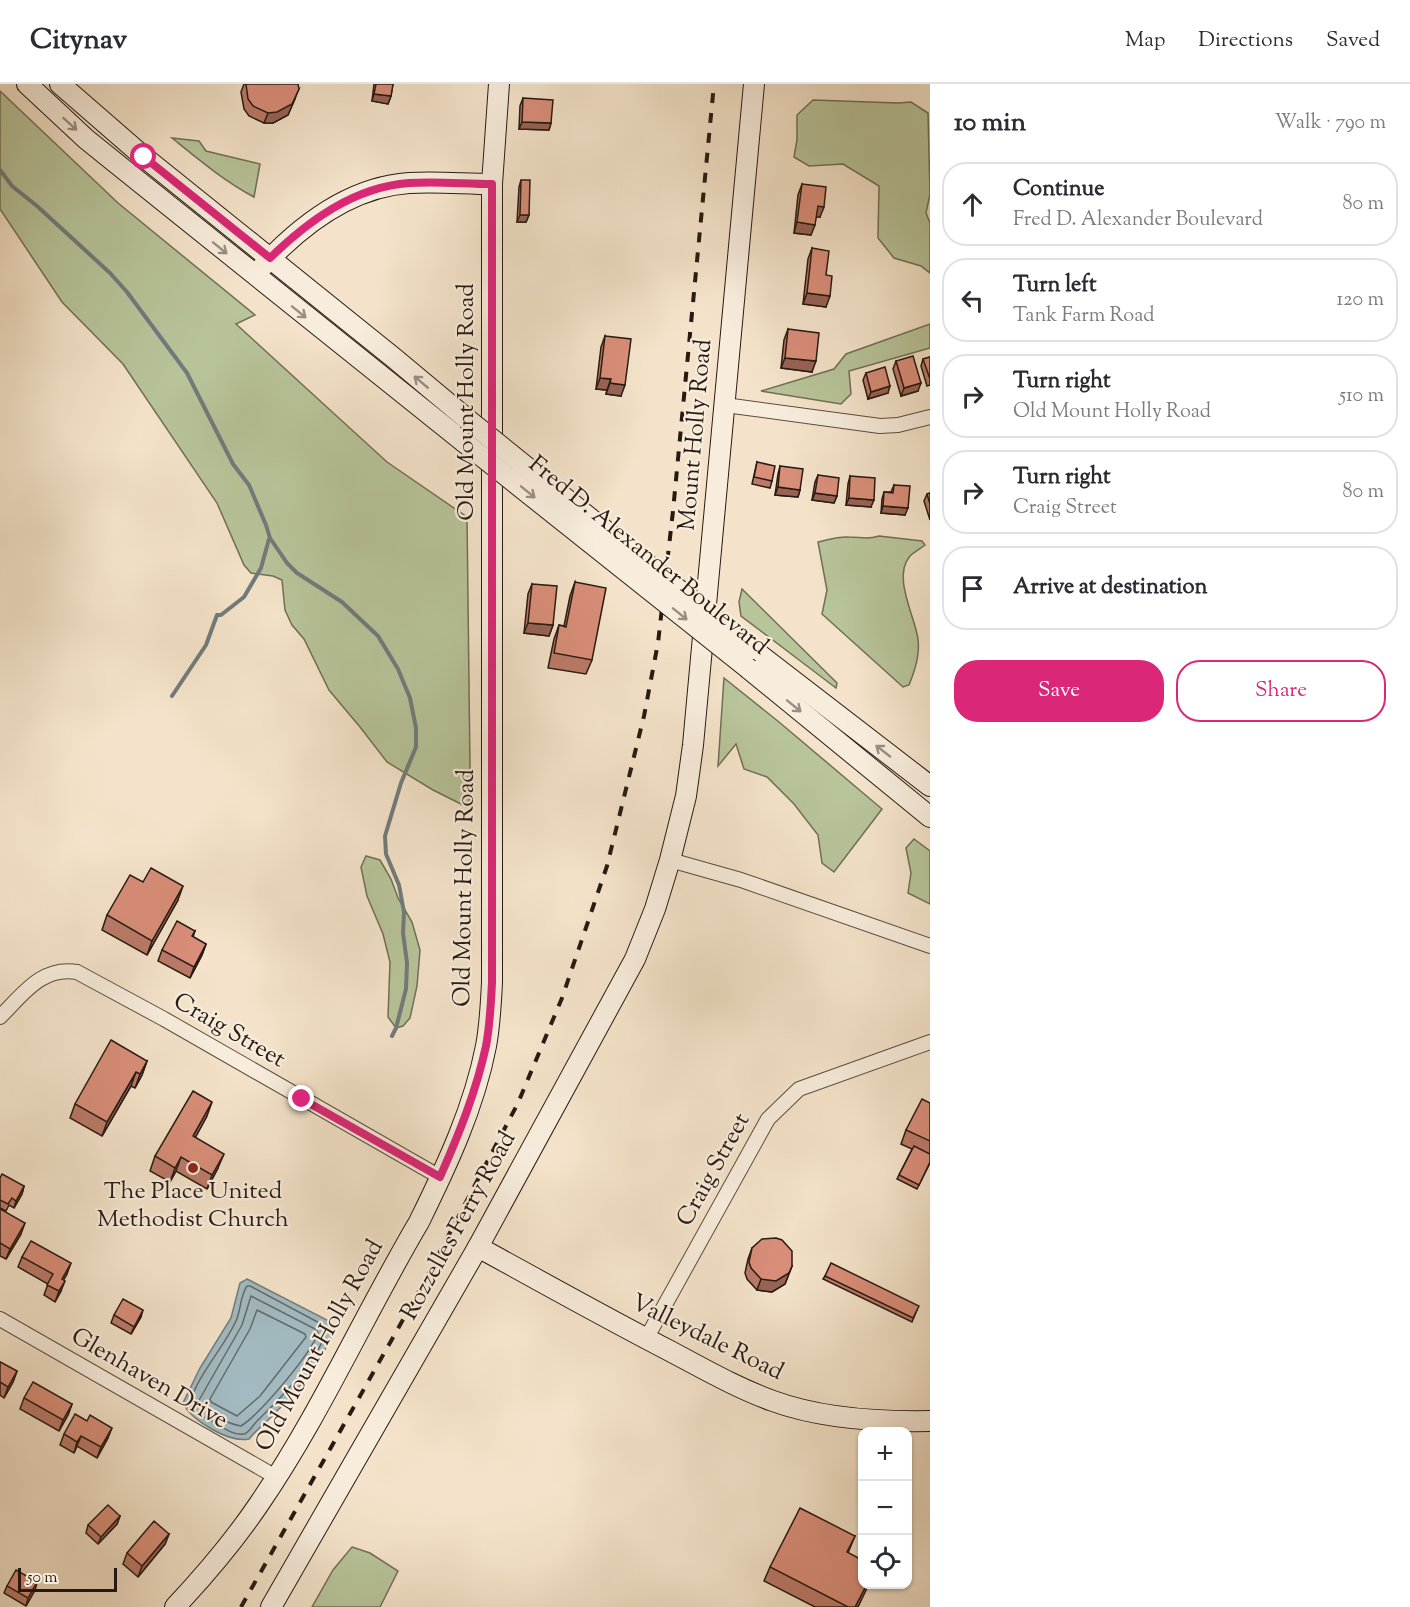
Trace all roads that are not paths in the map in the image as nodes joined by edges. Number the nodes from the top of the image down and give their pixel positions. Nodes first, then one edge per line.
1 (27, 84) edge
2 (60, 84) edge
3 (499, 84) edge
4 (754, 84) edge
5 (492, 184) junction
6 (270, 258) junction
7 (254, 275) junction
8 (725, 405) junction
9 (930, 417) edge
10 (750, 659) junction
11 (930, 786) edge
12 (930, 817) edge
13 (670, 860) junction
14 (930, 946) edge
15 (0, 1017) edge
16 (930, 1042) edge
17 (440, 1177) junction
18 (478, 1247) junction
19 (0, 1319) edge
20 (646, 1339) junction
21 (930, 1421) edge
22 (276, 1478) junction
23 (175, 1607) edge
24 (271, 1607) edge

1 -> 7 street, Fred D. Alexander Boulevard
2 - 6 street, Fred D. Alexander Boulevard
3 - 5 street, Old Mount Holly Road
4 - 8 street, Mount Holly Road
5 - 6 street
5 - 17 street, Old Mount Holly Road
6 - 7 street
10 -> 6 street, Fred D. Alexander Boulevard, bridge
7 -> 10 street, Fred D. Alexander Boulevard, bridge
8 - 9 street
8 - 13 street, Mount Holly Road
11 -> 10 street, Fred D. Alexander Boulevard
10 -> 12 street, Fred D. Alexander Boulevard
13 - 14 street
13 - 18 street, Rozzelles Ferry Road
15 - 17 street, Craig Street
16 - 20 street, Craig Street
17 - 22 street, Old Mount Holly Road
18 - 20 street, Valleydale Road
18 - 24 street, Rozzelles Ferry Road
19 - 22 street, Glenhaven Drive
20 - 21 street, Valleydale Road
22 - 23 street, Old Mount Holly Road

